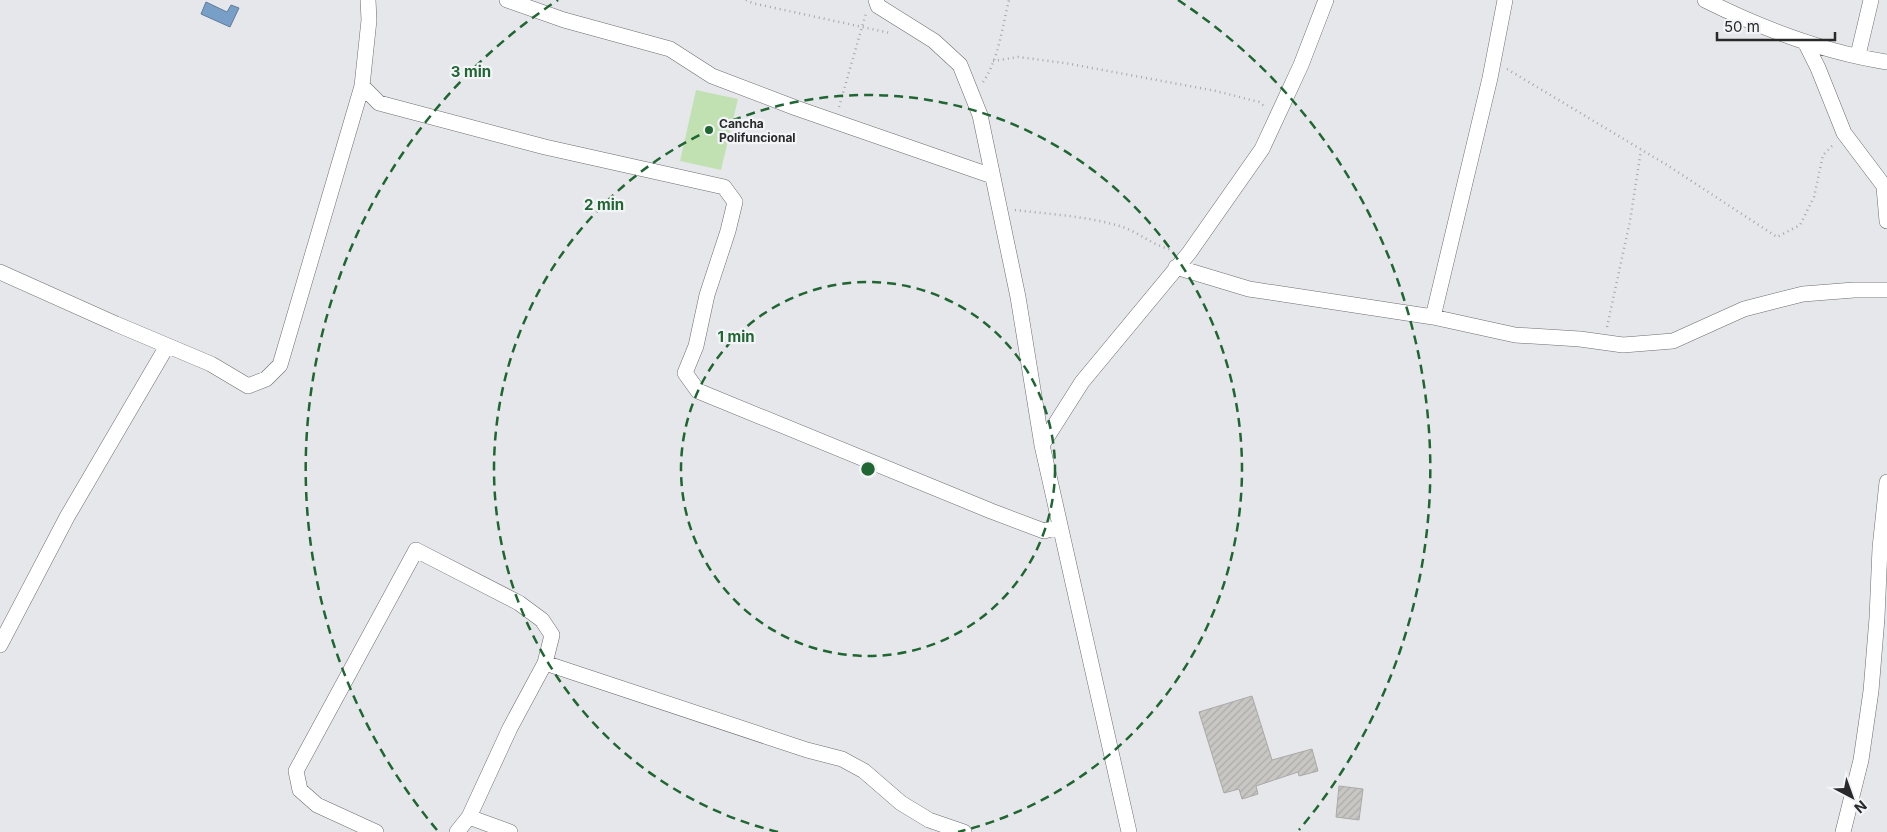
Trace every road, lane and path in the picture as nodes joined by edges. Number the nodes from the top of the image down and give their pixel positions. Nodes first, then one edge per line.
1 (368, 0) edge
2 (507, 0) edge
3 (746, 0) edge
4 (1009, 0) edge
5 (1326, 0) edge
6 (1505, 0) edge
7 (1705, 0) edge
8 (1871, 0) edge
9 (872, 5) edge
10 (862, 28) junction
11 (891, 33) dead end
12 (1806, 44) junction
13 (1858, 55) junction
14 (993, 61) junction
15 (1493, 61) junction
16 (1887, 62) edge
17 (362, 86) junction
18 (973, 96) junction
19 (1277, 117) junction
20 (835, 122) junction
21 (1844, 134) junction
22 (1641, 150) junction
23 (992, 176) junction
24 (1886, 189) edge
25 (999, 208) junction
26 (1887, 221) edge
27 (1189, 253) junction
28 (1176, 267) junction
29 (0, 272) edge
30 (1887, 290) edge
31 (1433, 317) junction
32 (1604, 342) junction
33 (167, 346) junction
34 (1042, 445) junction
35 (1887, 482) edge
36 (1060, 527) junction
37 (0, 645) edge
38 (545, 663) junction
39 (469, 816) junction
40 (376, 832) edge
41 (457, 832) edge
42 (510, 832) edge
43 (964, 832) edge
44 (1129, 832) edge
45 (1843, 832) edge

1 - 17 street
2 - 20 street
3 - 10 path
4 - 14 path
5 - 19 street
6 - 15 street
7 - 12 street
8 - 13 street
9 - 10 path
9 - 18 street
10 - 11 path
10 - 20 path
12 - 13 street
12 - 21 street
13 - 16 street
14 - 18 path
14 - 19 path
15 - 22 path
15 - 31 street
17 - 33 street
17 - 36 street
18 - 23 street
19 - 27 street
20 - 23 street
21 - 22 path
21 - 24 street
22 - 32 path
23 - 25 street
24 - 26 street
25 - 27 path
25 - 34 street
27 - 28 street
28 - 31 street
28 - 34 street
29 - 33 street
30 - 32 street
31 - 32 street
33 - 37 street
34 - 36 street
35 - 45 street
36 - 44 street
38 - 39 street
38 - 40 street
38 - 43 street
39 - 41 street
39 - 42 street

